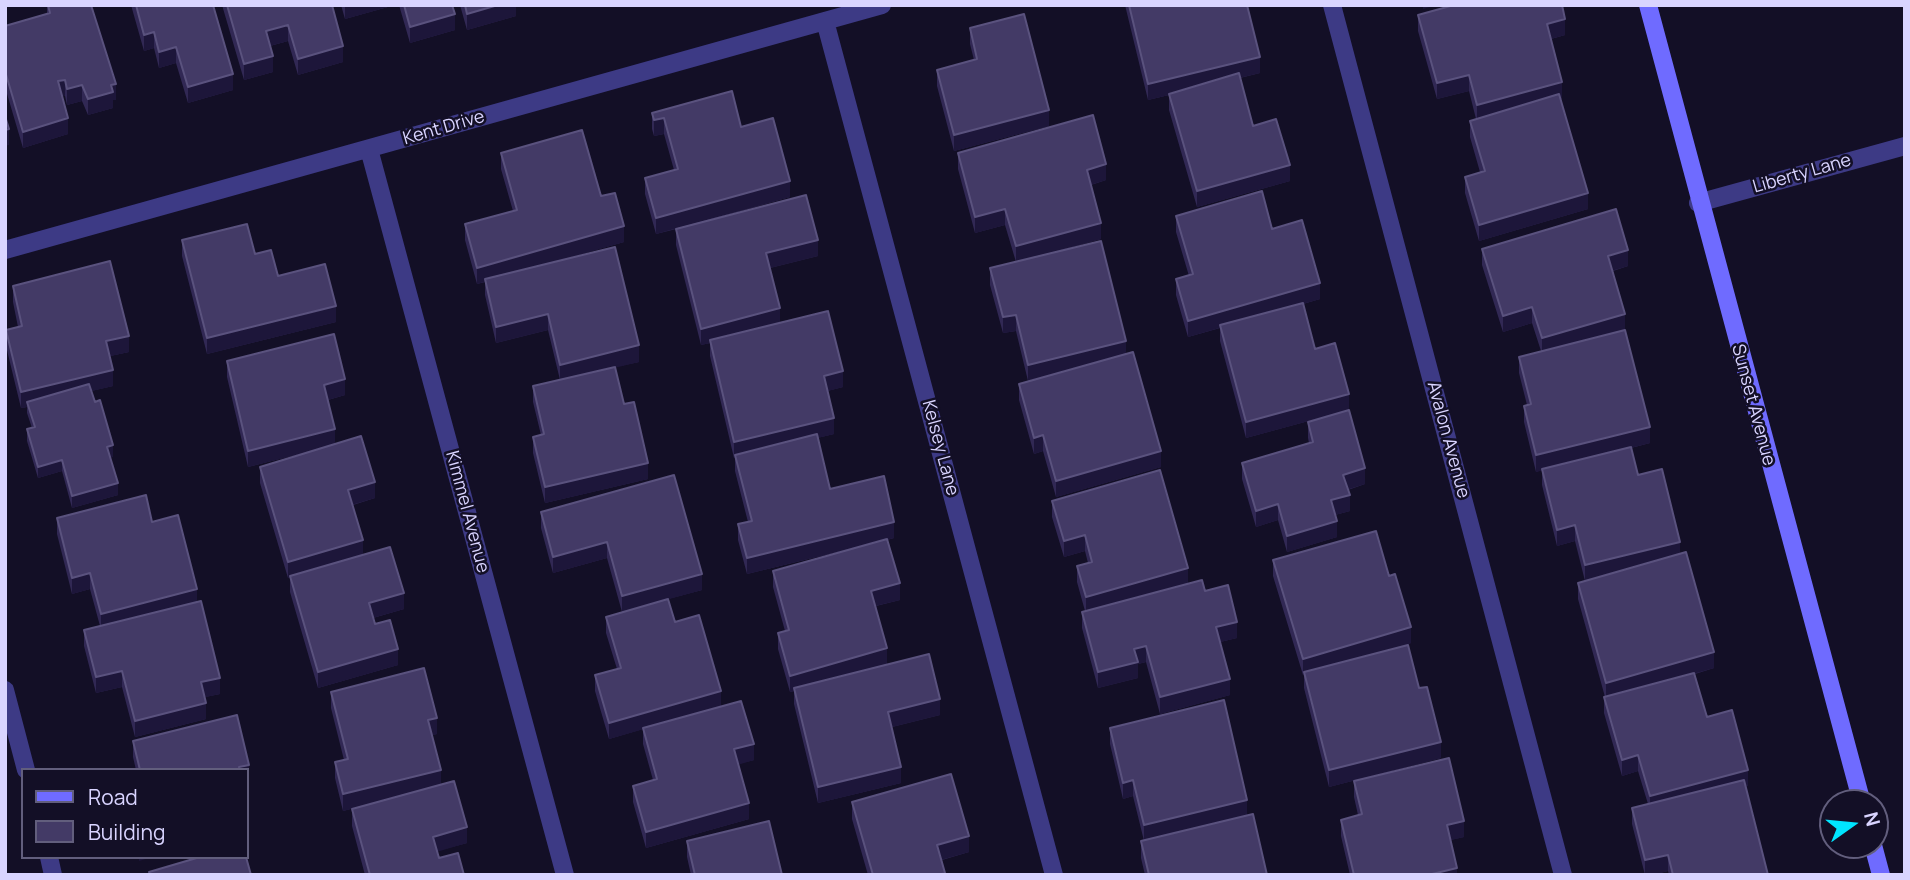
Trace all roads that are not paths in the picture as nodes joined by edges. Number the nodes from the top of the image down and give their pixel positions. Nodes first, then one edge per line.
1 (882, 5) edge
2 (1332, 5) edge
3 (1648, 5) edge
4 (825, 21) junction
5 (1905, 146) edge
6 (369, 149) junction
7 (1699, 203) junction
8 (5, 250) edge
9 (5, 690) edge
10 (25, 768) edge
11 (1858, 789) edge
12 (565, 875) edge
13 (1054, 875) edge
14 (1563, 875) edge

1 - 4 street, Kent Drive
2 - 14 street, Avalon Avenue
3 - 7 main road, Sunset Avenue
4 - 6 street, Kent Drive
4 - 13 street, Kelsey Lane
5 - 7 street, Liberty Lane
6 - 8 street, Kent Drive
6 - 12 street, Kimmel Avenue
7 - 11 main road, Sunset Avenue
9 - 10 street

